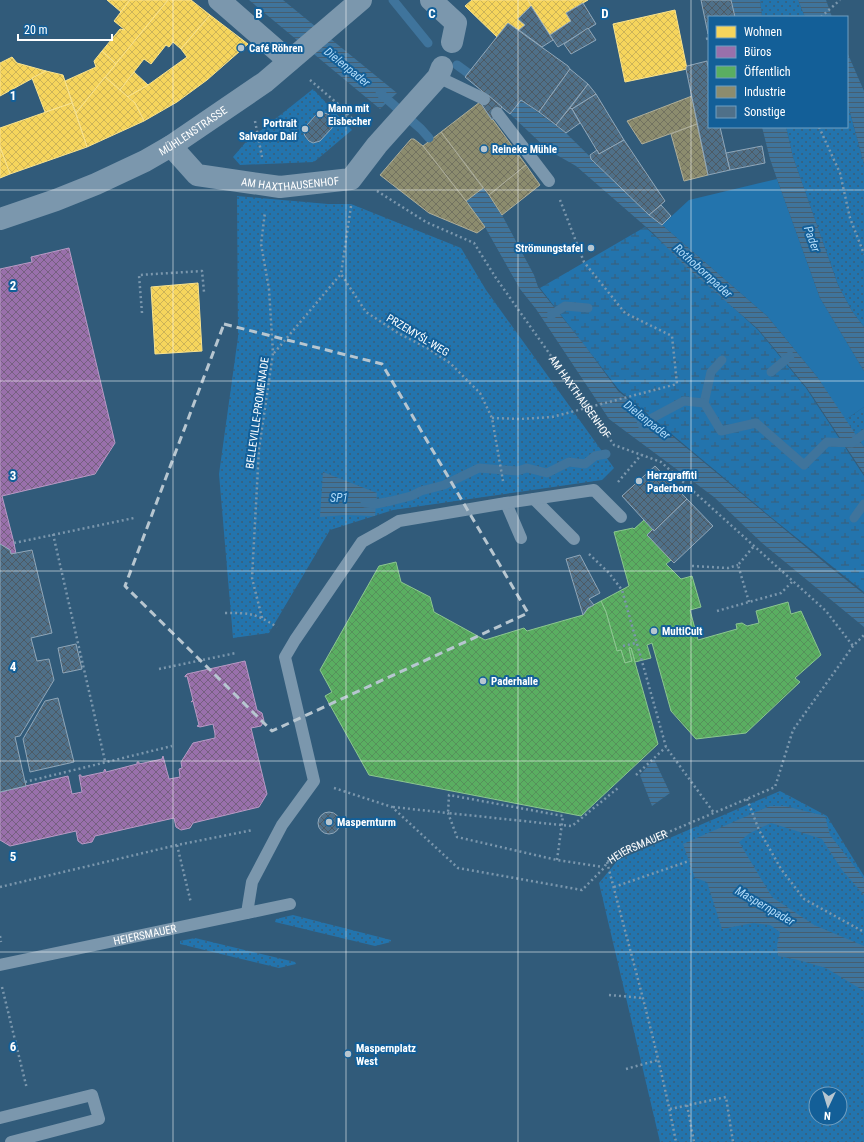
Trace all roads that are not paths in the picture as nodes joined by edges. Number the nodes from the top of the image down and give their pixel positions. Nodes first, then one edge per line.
1 (219, 0) edge
2 (362, 0) edge
3 (431, 0) edge
4 (452, 42) dead end
5 (297, 55) junction
6 (440, 72) joint
7 (484, 99) dead end
8 (497, 113) dead end
9 (171, 146) junction
10 (549, 181) dead end
11 (0, 219) edge
12 (534, 499) junction
13 (506, 503) junction
14 (621, 517) dead end
15 (521, 538) dead end
16 (574, 539) dead end
17 (290, 904) dead end
18 (247, 913) junction
19 (0, 965) edge
20 (0, 1118) edge
21 (12, 1142) edge

1 - 5 street
2 - 5 street, MÜHLENSTRASSE
3 - 4 street
5 - 9 street, MÜHLENSTRASSE
6 - 7 lane
6 - 9 street, AM HAXTHAUSENHOF
8 - 10 lane
9 - 11 street, MÜHLENSTRASSE
12 - 13 lane
12 - 14 lane
12 - 16 lane
13 - 15 lane
13 - 18 lane
17 - 18 lane, HEIERSMAUER
18 - 19 lane, HEIERSMAUER
20 - 21 lane

